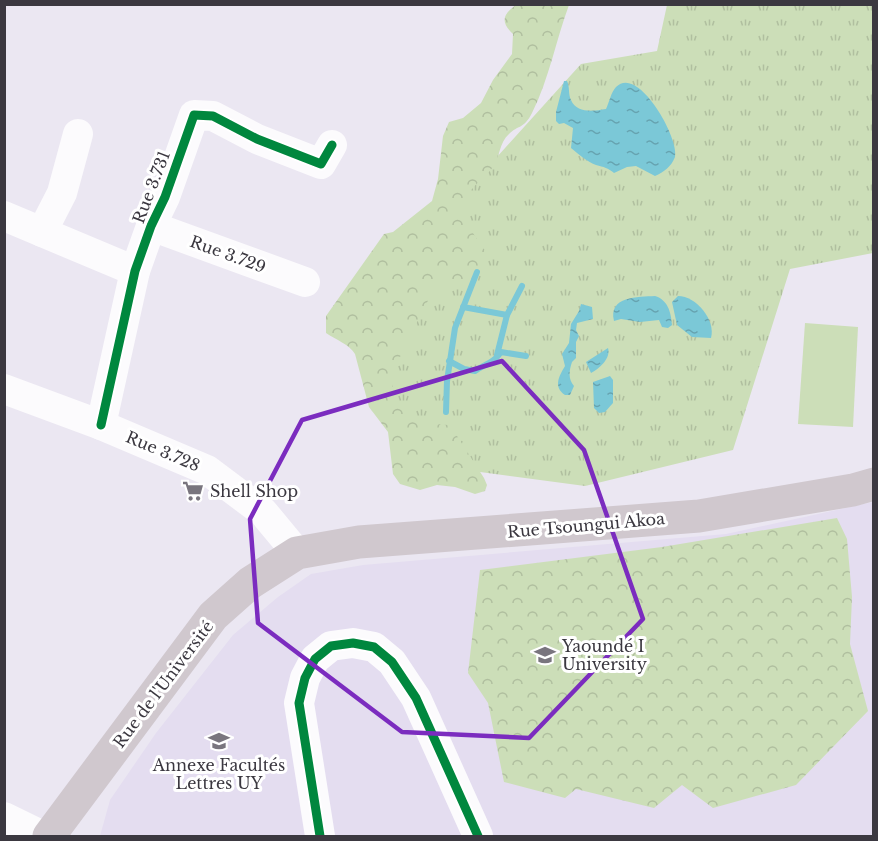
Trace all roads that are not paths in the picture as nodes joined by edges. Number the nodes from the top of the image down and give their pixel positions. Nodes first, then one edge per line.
1 (78, 134) dead end
2 (332, 145) dead end
3 (4, 216) edge
4 (151, 226) junction
5 (42, 232) junction
6 (135, 271) junction
7 (305, 282) dead end
8 (4, 389) edge
9 (101, 425) junction
10 (873, 484) edge
11 (297, 553) junction
12 (4, 817) edge
13 (44, 837) edge
14 (49, 837) edge
15 (320, 837) edge
16 (478, 837) edge

1 - 5 street
2 - 4 street, Rue 3.731
3 - 5 street
4 - 6 street, Rue 3.731
4 - 7 street, Rue 3.729
5 - 6 street
6 - 9 street, Rue 3.731
8 - 9 street, Rue 3.728
9 - 11 street, Rue 3.728
10 - 11 main road, Rue Tsoungui Akoa
11 - 14 main road, Rue de l'Université
12 - 13 street
15 - 16 street

